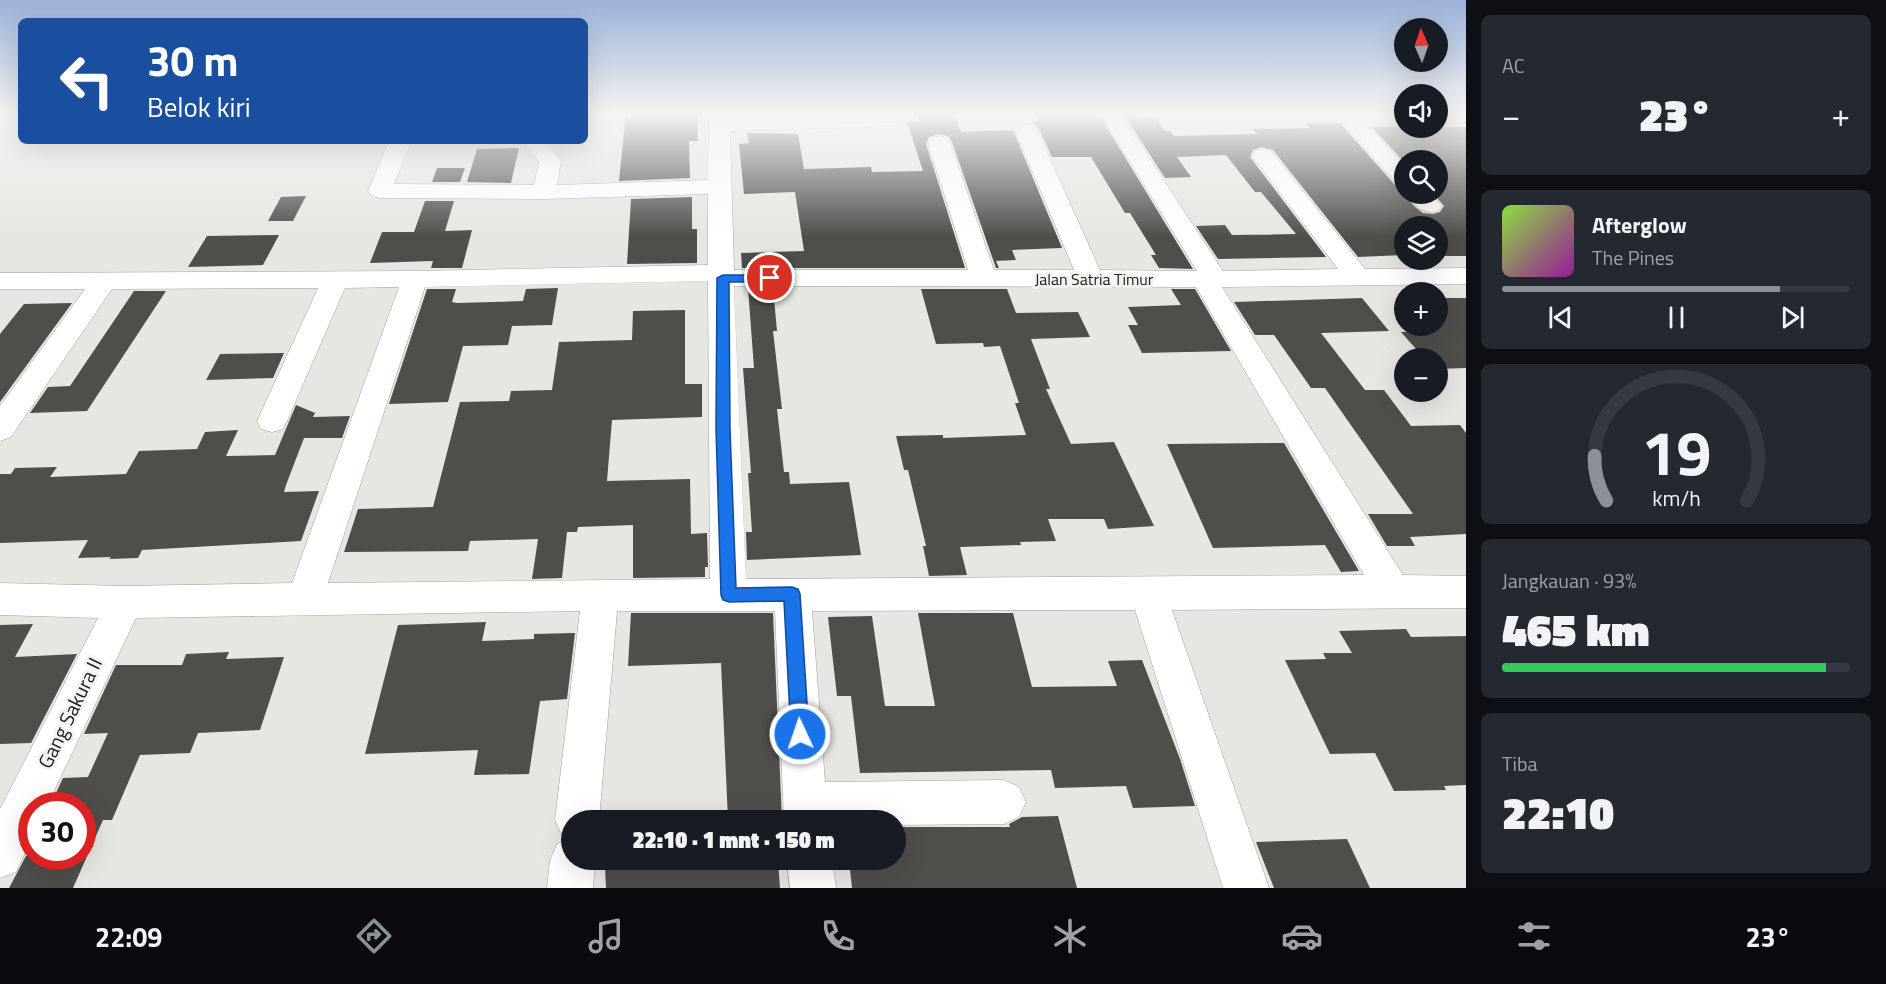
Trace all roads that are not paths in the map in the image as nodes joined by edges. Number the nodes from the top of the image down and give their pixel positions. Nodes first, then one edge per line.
1 (395, 154) edge
2 (544, 154) edge
3 (720, 154) edge
4 (943, 154) edge
5 (1037, 154) edge
6 (1135, 154) edge
7 (1382, 154) edge
8 (1263, 156) dead end
9 (1394, 167) edge
10 (720, 187) junction
11 (544, 192) junction
12 (723, 275) junction
13 (1466, 276) edge
14 (1358, 278) junction
15 (415, 279) junction
16 (984, 279) junction
17 (1091, 279) junction
18 (1210, 279) junction
19 (335, 280) junction
20 (0, 281) edge
21 (104, 281) junction
22 (272, 421) dead end
23 (0, 429) edge
24 (1393, 591) junction
25 (1466, 592) edge
26 (792, 594) junction
27 (1148, 594) junction
28 (600, 595) junction
29 (729, 595) junction
30 (0, 599) edge
31 (304, 600) junction
32 (124, 602) junction
33 (1004, 802) dead end
34 (578, 810) edge
35 (805, 810) edge
36 (845, 810) edge
37 (0, 856) edge
38 (572, 870) edge
39 (811, 870) edge
40 (570, 888) edge
41 (813, 888) edge
42 (1246, 888) edge

1 - 11 street
2 - 11 street
3 - 10 street
4 - 16 street
5 - 17 street
6 - 18 street
7 - 9 street
8 - 14 street
10 - 11 street
10 - 12 street
12 - 15 street, Jalan Satria Timur
12 - 16 street, Jalan Satria Timur
12 - 29 street
13 - 14 street, Jalan Satria Timur
14 - 18 street, Jalan Satria Timur
15 - 19 street, Jalan Satria Timur
15 - 31 street
16 - 17 street, Jalan Satria Timur
17 - 18 street, Jalan Satria Timur
18 - 24 street
19 - 21 street, Jalan Satria Timur
19 - 22 street
20 - 21 street, Jalan Satria Timur
21 - 23 street
24 - 25 street
24 - 27 street
26 - 27 street
26 - 29 street
26 - 35 street
27 - 42 street
28 - 29 street
28 - 31 street
28 - 34 street
30 - 32 street
31 - 32 street
32 - 37 street, Gang Sakura II
33 - 36 street
38 - 40 street
39 - 41 street

